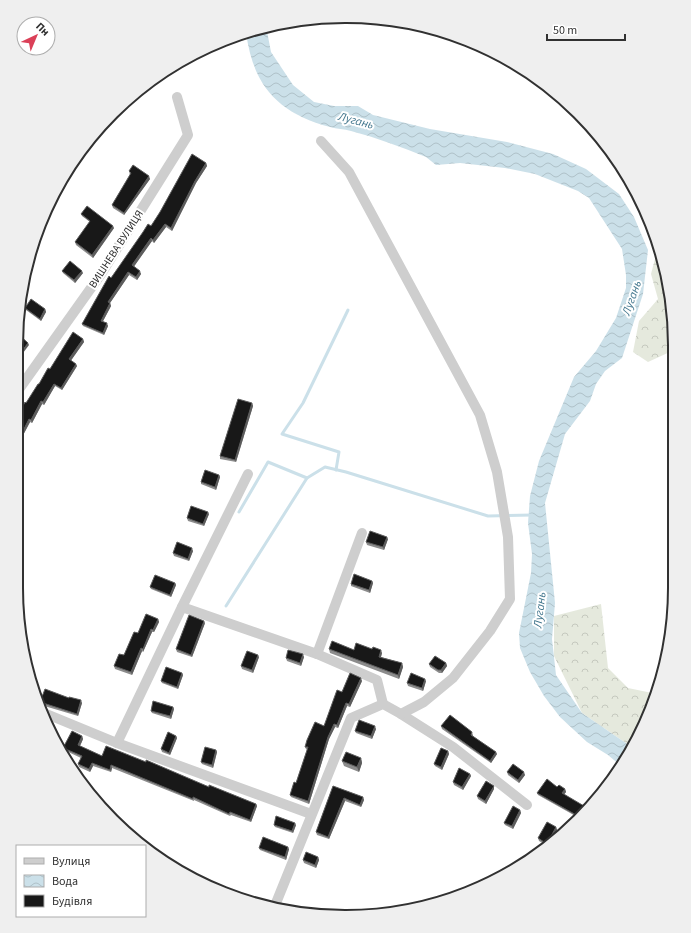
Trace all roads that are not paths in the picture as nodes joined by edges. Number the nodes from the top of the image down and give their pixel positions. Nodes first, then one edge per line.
1 (177, 97) dead end
2 (321, 141) dead end
3 (23, 382) edge
4 (248, 474) dead end
5 (362, 533) dead end
6 (182, 607) junction
7 (317, 654) junction
8 (383, 704) junction
9 (401, 714) junction
10 (50, 715) edge
11 (117, 743) junction
12 (527, 805) dead end
13 (311, 814) junction
14 (276, 902) edge

1 - 3 street, ВИШНЕВА ВУЛИЦЯ
2 - 9 street
4 - 6 street
5 - 7 street
6 - 7 street
6 - 11 street
7 - 8 street
8 - 9 street
8 - 13 street
9 - 12 street
10 - 11 street
11 - 13 street
13 - 14 street

